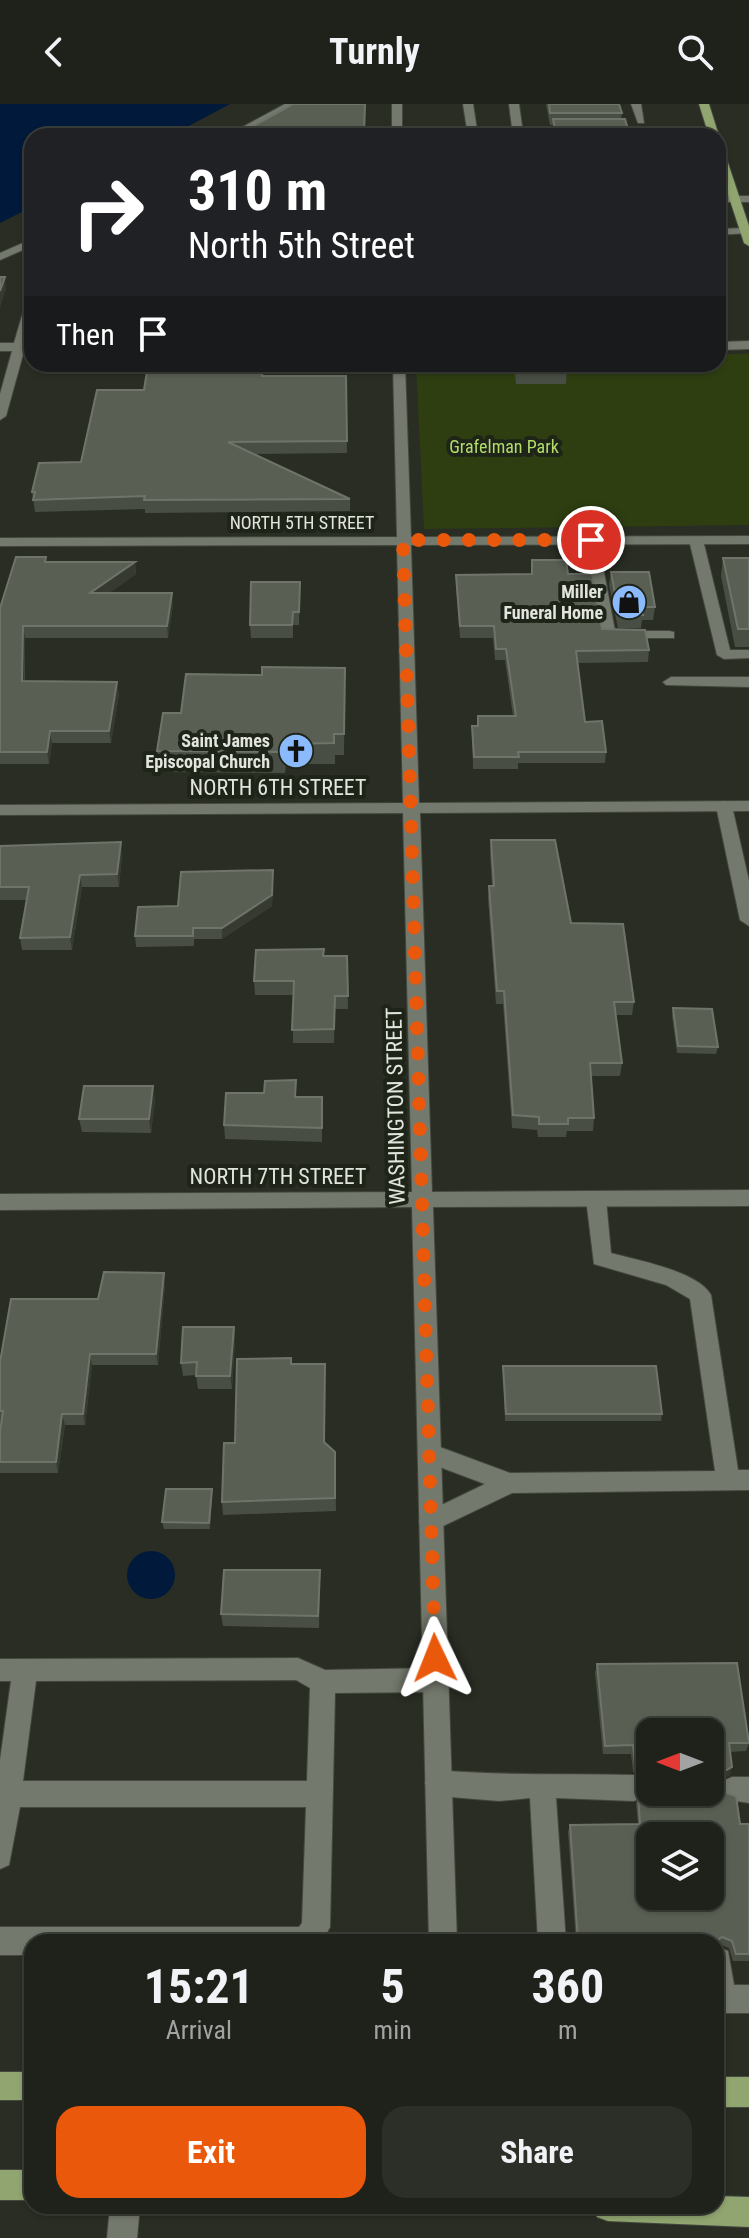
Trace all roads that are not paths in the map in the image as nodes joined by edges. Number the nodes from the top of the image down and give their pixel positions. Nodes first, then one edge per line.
1 (292, 104) edge
2 (397, 104) edge
3 (468, 104) edge
4 (514, 104) edge
5 (636, 104) edge
6 (704, 104) edge
7 (246, 128) edge
8 (397, 128) edge
9 (472, 128) edge
10 (517, 128) edge
11 (643, 128) edge
12 (712, 128) edge
13 (726, 174) edge
14 (726, 199) edge
15 (734, 199) junction
16 (749, 199) edge
17 (726, 233) edge
18 (747, 237) edge
19 (24, 246) edge
20 (0, 257) edge
21 (749, 345) edge
22 (726, 346) edge
23 (0, 347) edge
24 (24, 347) edge
25 (24, 352) edge
26 (399, 372) edge
27 (0, 416) edge
28 (403, 540) junction
29 (591, 540) junction
30 (696, 540) junction
31 (749, 540) edge
32 (0, 542) edge
33 (669, 635) dead end
34 (749, 654) edge
35 (671, 682) dead end
36 (749, 682) edge
37 (724, 806) junction
38 (749, 806) edge
39 (412, 808) junction
40 (0, 810) edge
41 (749, 920) edge
42 (749, 1198) edge
43 (421, 1199) junction
44 (596, 1199) junction
45 (0, 1202) edge
46 (429, 1453) junction
47 (739, 1480) edge
48 (510, 1483) junction
49 (431, 1521) junction
50 (12, 1670) edge
51 (435, 1680) junction
52 (323, 1682) junction
53 (438, 1783) junction
54 (542, 1785) junction
55 (634, 1788) dead end
56 (8, 1794) junction
57 (319, 1794) junction
58 (0, 1856) edge
59 (311, 1934) edge
60 (443, 1934) edge
61 (551, 1934) edge
62 (0, 1941) edge
63 (24, 1941) edge
64 (0, 2086) edge
65 (24, 2086) edge
66 (724, 2092) edge
67 (749, 2092) edge
68 (0, 2185) edge
69 (24, 2185) edge
70 (724, 2211) edge
71 (749, 2212) edge
72 (124, 2214) edge
73 (122, 2238) edge

1 - 7 street
2 - 8 street
3 - 9 street
4 - 10 street
5 - 11 street
6 - 12 main road
13 - 15 main road
14 - 15 street
15 - 16 street
15 - 18 main road
17 - 18 street
19 - 20 street
21 - 22 street
23 - 24 street
25 - 27 street
26 - 28 street, WASHINGTON STREET
28 - 29 street, NORTH 5TH STREET
28 - 32 street, NORTH 5TH STREET
28 - 39 street, WASHINGTON STREET
29 - 30 street, NORTH 5TH STREET
29 - 33 street
30 - 31 street, NORTH 5TH STREET
30 - 34 street
35 - 36 street
37 - 38 street, NORTH 6TH STREET
37 - 39 street, NORTH 6TH STREET
37 - 41 street
39 - 40 street, NORTH 6TH STREET
39 - 43 street, WASHINGTON STREET
42 - 44 street, NORTH 7TH STREET
43 - 44 street, NORTH 7TH STREET
43 - 45 street, NORTH 7TH STREET
43 - 46 street, WASHINGTON STREET
44 - 47 street
46 - 48 street
46 - 49 street, WASHINGTON STREET
47 - 48 street
48 - 49 street
49 - 51 street, WASHINGTON STREET
50 - 52 street
50 - 56 street
51 - 52 street
51 - 53 street, WASHINGTON STREET
52 - 57 street
53 - 54 street
53 - 60 street, WASHINGTON STREET
54 - 55 street
54 - 61 street
56 - 57 street
56 - 58 street
57 - 59 street
62 - 63 street
64 - 65 main road
66 - 67 main road
68 - 69 main road
70 - 71 main road
72 - 73 street

